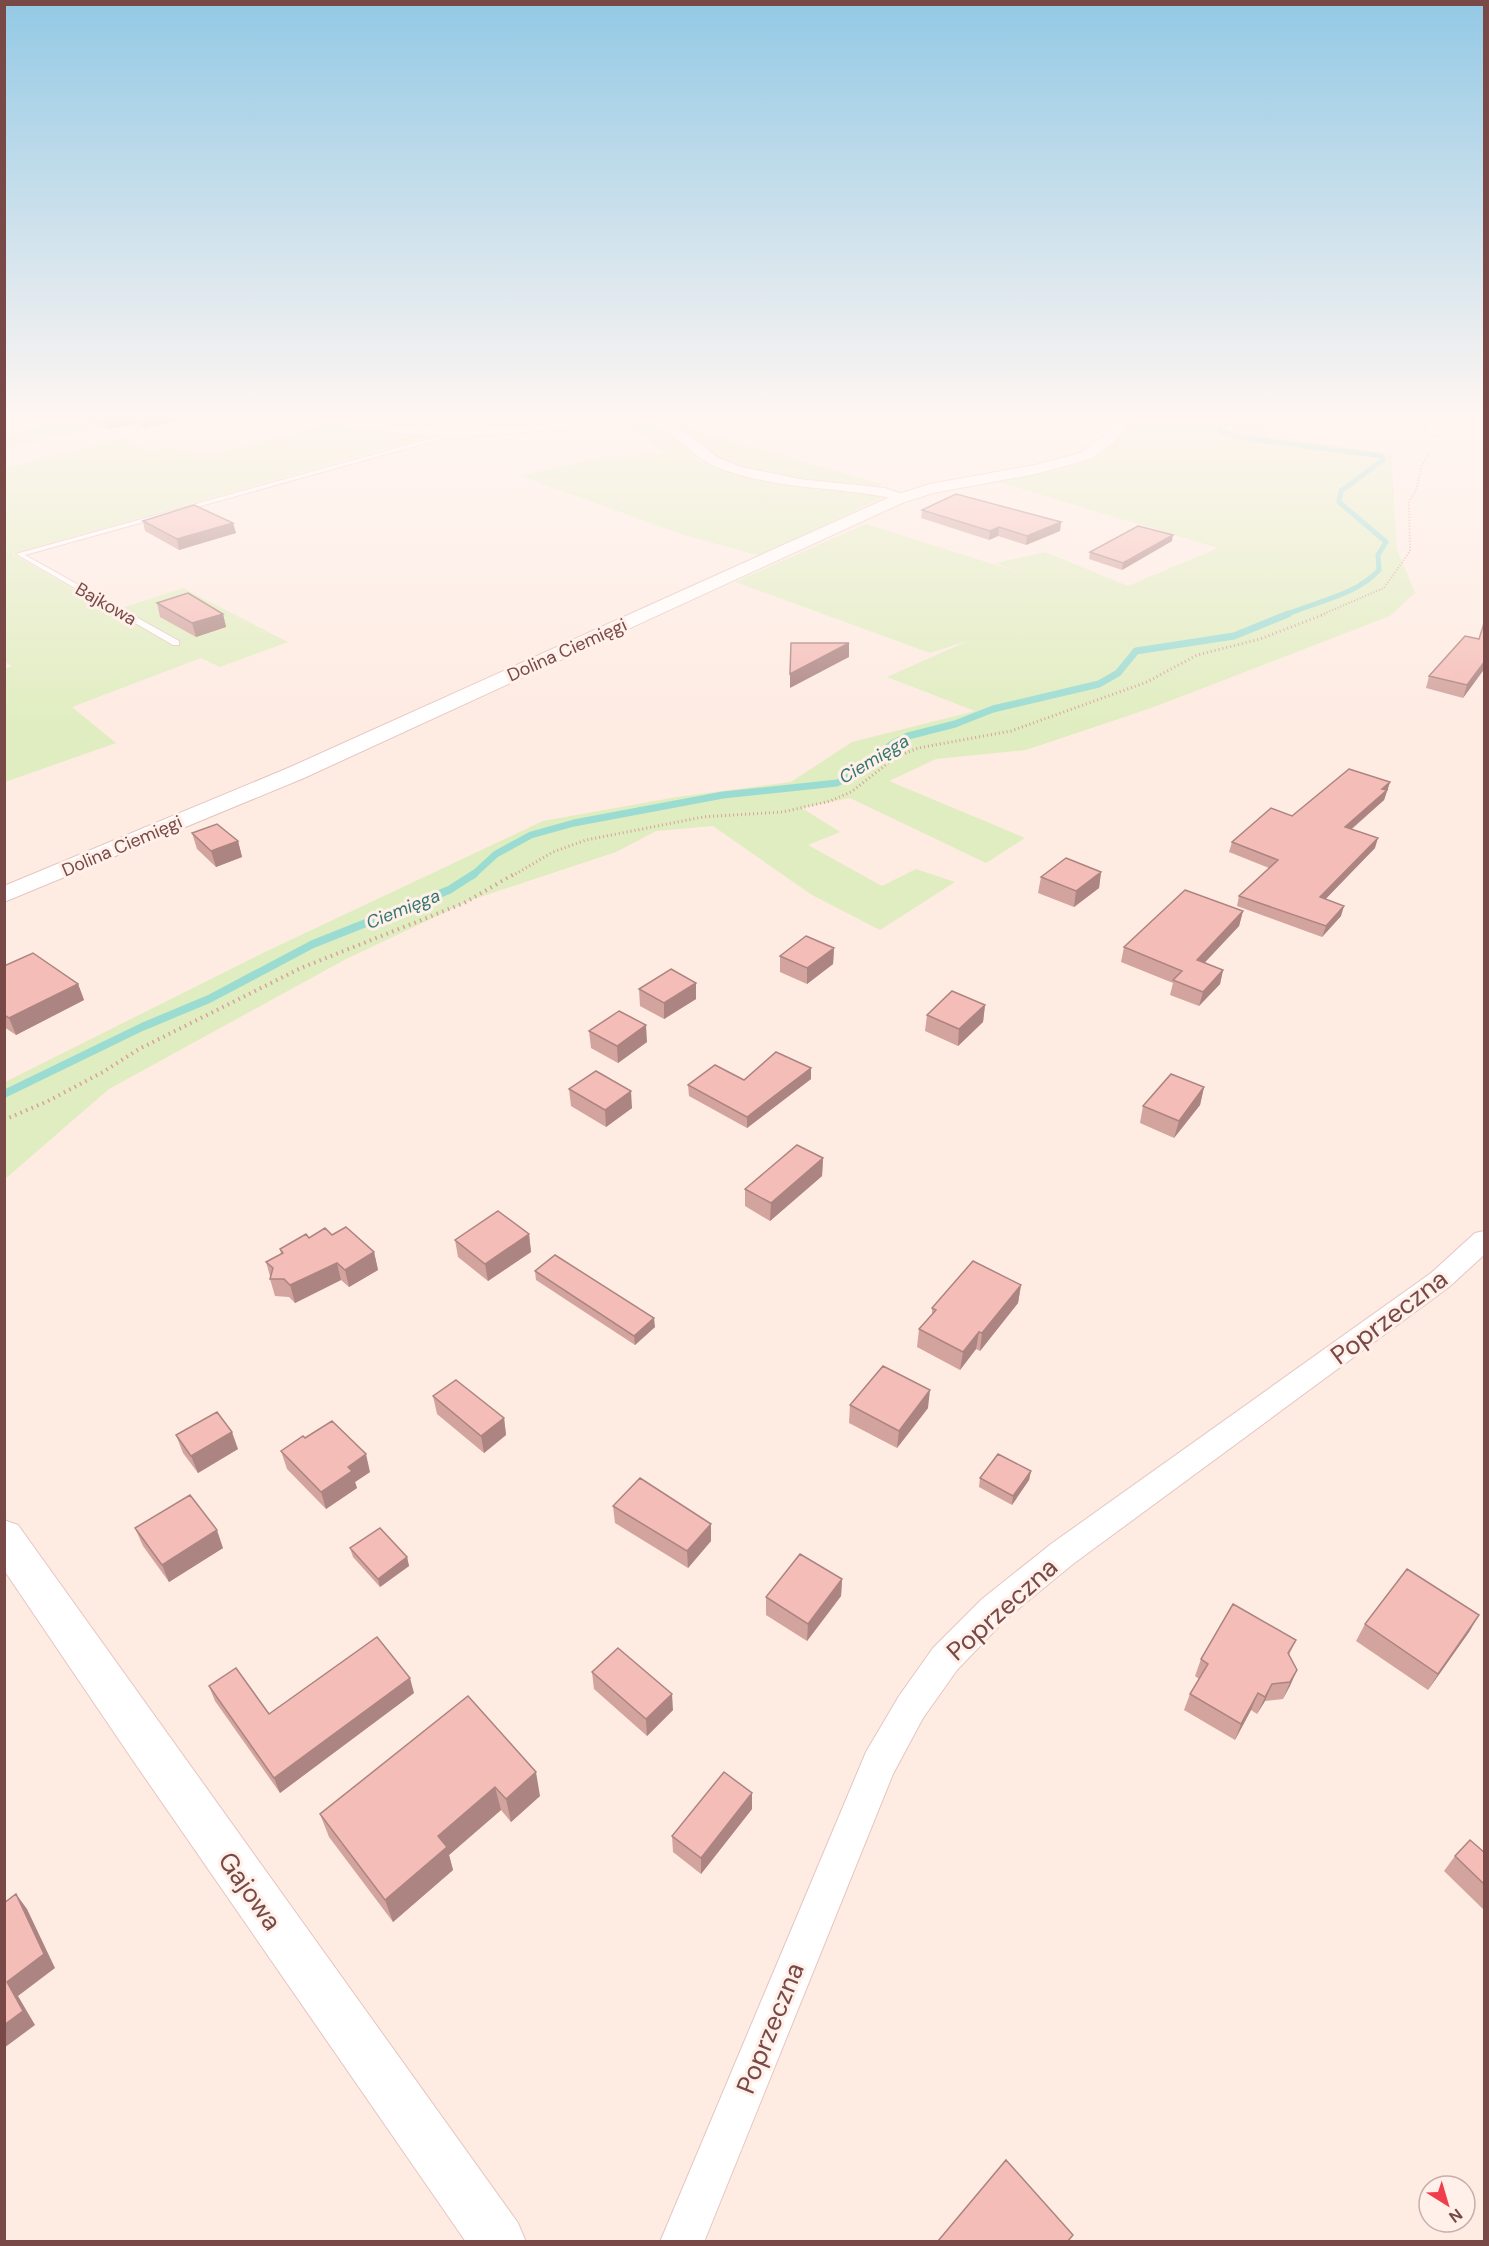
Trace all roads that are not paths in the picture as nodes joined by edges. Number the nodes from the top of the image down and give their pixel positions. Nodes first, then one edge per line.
1 (139, 521) edge
2 (852, 521) edge
3 (176, 644) dead end
4 (4, 895) edge
5 (1485, 1240) edge
6 (4, 1537) edge
7 (499, 2241) edge
8 (682, 2241) edge

1 - 3 lane, Bajkowa
2 - 4 street, Dolina Ciemięgi
5 - 8 street, Poprzeczna
6 - 7 street, Gajowa

